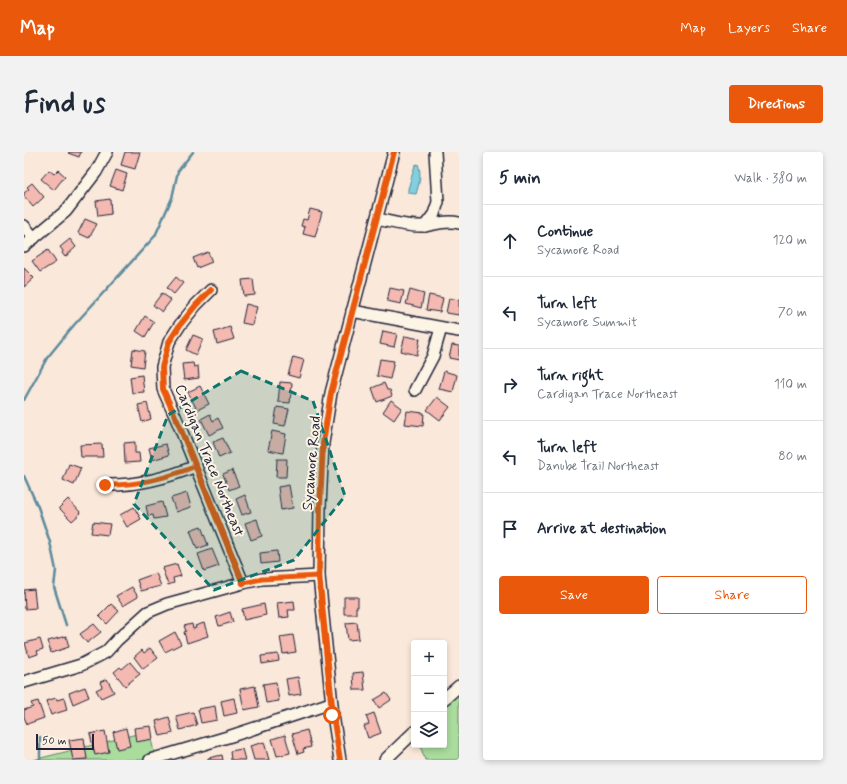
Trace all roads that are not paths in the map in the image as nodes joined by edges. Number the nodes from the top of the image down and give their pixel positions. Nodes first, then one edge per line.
1 (107, 152) edge
2 (394, 152) edge
3 (435, 152) edge
4 (377, 219) junction
5 (457, 220) edge
6 (24, 226) edge
7 (425, 226) junction
8 (34, 238) junction
9 (24, 246) edge
10 (211, 290) dead end
11 (352, 311) junction
12 (441, 328) junction
13 (459, 332) edge
14 (415, 390) dead end
15 (196, 466) junction
16 (105, 485) dead end
17 (319, 576) junction
18 (243, 583) junction
19 (24, 682) edge
20 (459, 686) edge
21 (447, 696) edge
22 (331, 703) junction
23 (411, 735) edge
24 (150, 760) edge
25 (340, 760) edge
26 (385, 760) edge

1 - 8 street
2 - 4 street, Sycamore Road
3 - 7 street
4 - 7 street
4 - 11 street, Sycamore Road
5 - 7 street
6 - 8 street
8 - 9 street
10 - 15 street, Cardigan Trace Northeast
11 - 12 street
11 - 17 street, Sycamore Road
12 - 13 street
12 - 14 street
15 - 16 street
15 - 18 street, Cardigan Trace Northeast
17 - 18 street
17 - 22 street, Sycamore Road
18 - 19 street
20 - 21 street
22 - 24 street
22 - 25 street, Sycamore Road
23 - 26 street

